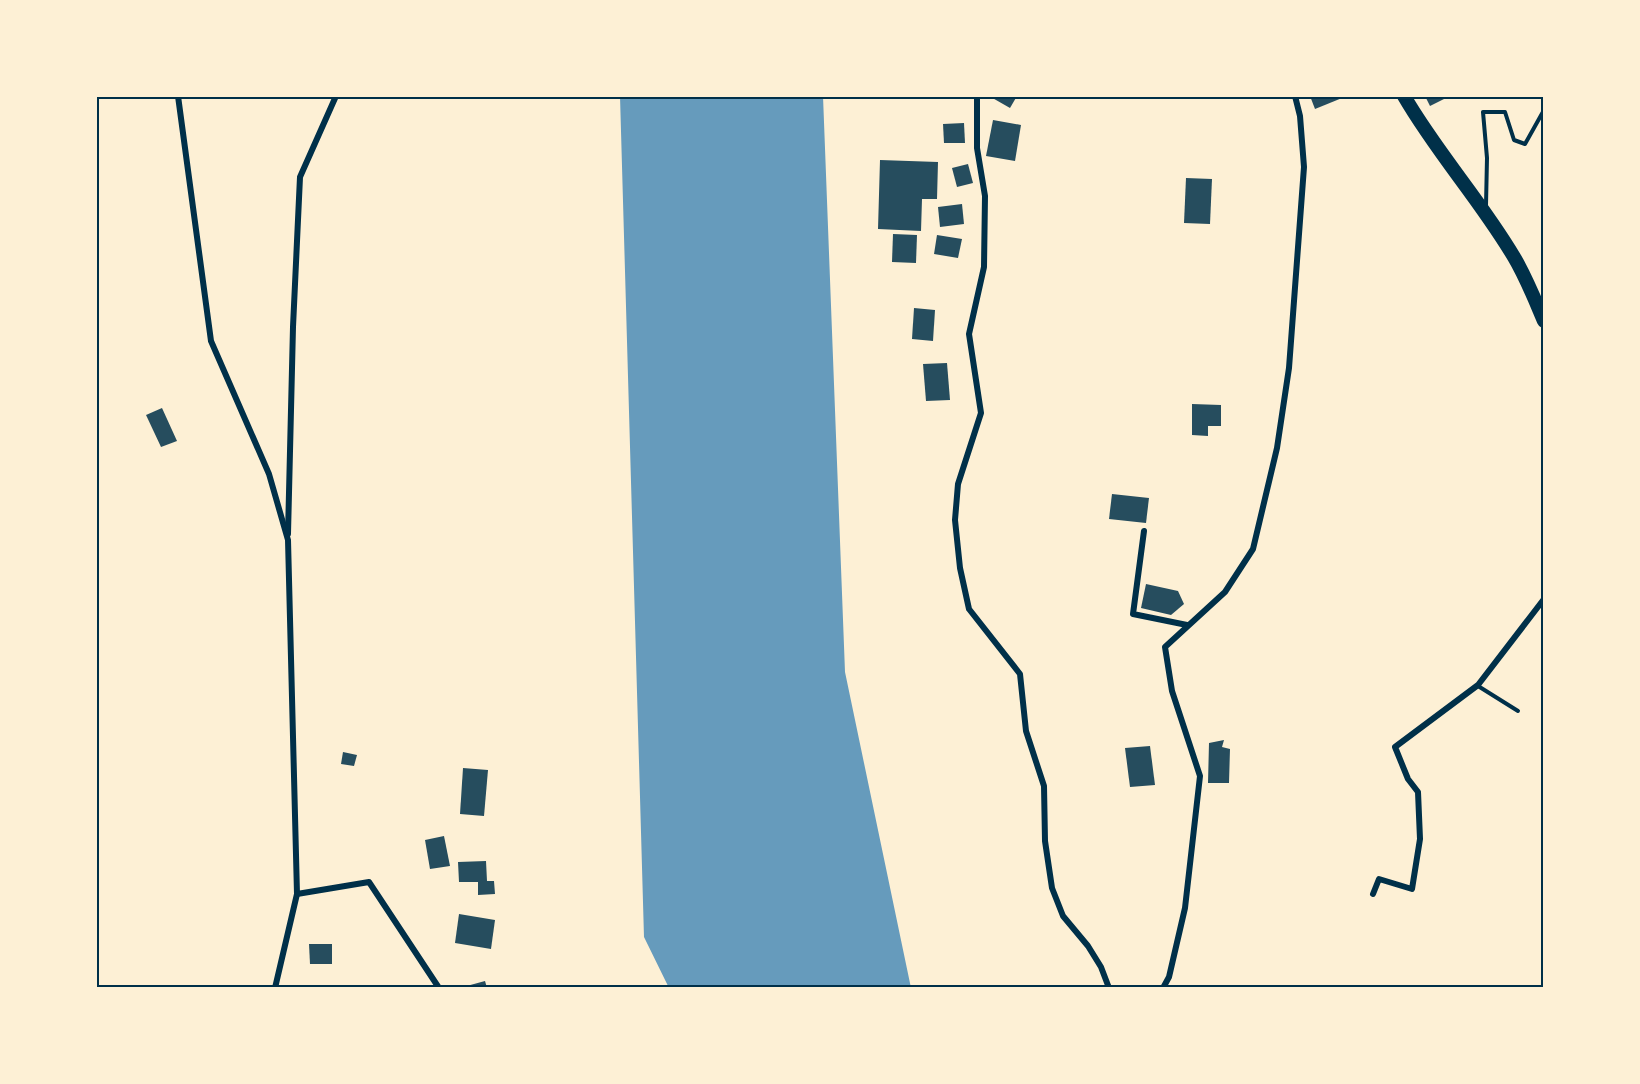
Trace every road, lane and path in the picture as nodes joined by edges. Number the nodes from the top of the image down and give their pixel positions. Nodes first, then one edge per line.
1 (178, 96) edge
2 (336, 96) edge
3 (977, 96) edge
4 (1295, 96) edge
5 (1404, 96) edge
6 (1544, 110) edge
7 (1485, 213) junction
8 (1544, 321) edge
9 (1144, 531) dead end
10 (288, 540) junction
11 (1544, 600) edge
12 (1187, 625) junction
13 (1478, 685) junction
14 (1518, 711) dead end
15 (297, 894) junction
16 (1372, 894) dead end
17 (275, 988) edge
18 (439, 988) edge
19 (1109, 988) edge
20 (1163, 988) edge

1 - 10 street
2 - 10 street
3 - 19 street
4 - 12 street
5 - 7 highway
6 - 7 lane
7 - 8 highway
9 - 12 street
10 - 15 street
11 - 13 street
12 - 20 street
13 - 14 lane
13 - 16 street
15 - 17 street
15 - 18 street

